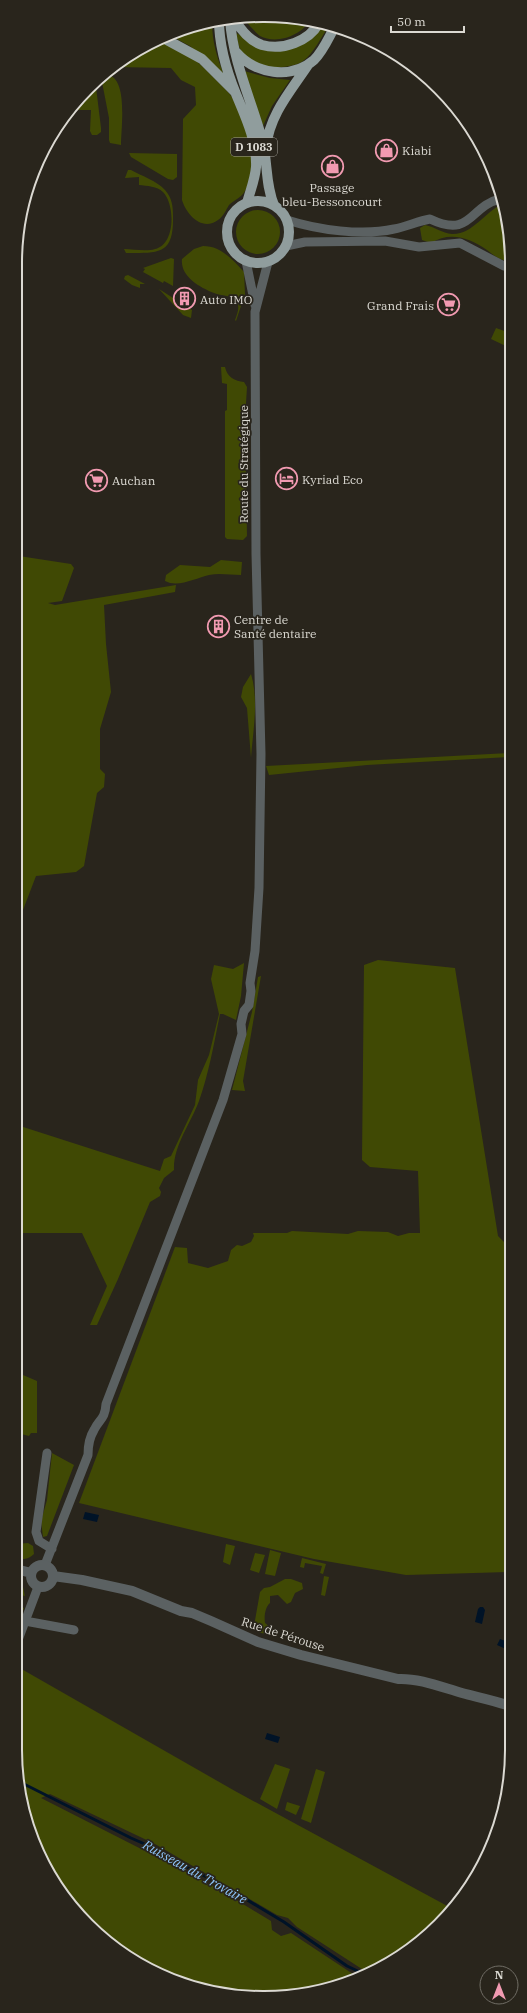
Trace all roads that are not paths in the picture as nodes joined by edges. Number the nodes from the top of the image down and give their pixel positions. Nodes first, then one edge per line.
1 (231, 24) edge
2 (238, 24) edge
3 (220, 26) edge
4 (222, 26) edge
5 (315, 28) edge
6 (332, 32) edge
7 (169, 41) edge
8 (234, 50) junction
9 (309, 64) junction
10 (235, 92) junction
11 (265, 153) junction
12 (497, 200) edge
13 (247, 203) junction
14 (274, 206) junction
15 (287, 220) junction
16 (286, 246) junction
17 (246, 261) junction
18 (268, 262) junction
19 (505, 266) edge
20 (256, 307) junction
21 (47, 1453) dead end
22 (52, 1549) junction
23 (45, 1565) junction
24 (22, 1571) edge
25 (31, 1573) junction
26 (53, 1576) junction
27 (38, 1587) junction
28 (25, 1621) junction
29 (22, 1629) edge
30 (74, 1630) dead end
31 (505, 1704) edge

1 - 8 main road, D 1083
2 - 5 main road
3 - 10 main road, D 1083
4 - 8 main road
6 - 9 main road
7 - 10 main road
8 - 9 main road
8 - 11 main road, D 1083
9 - 11 main road
10 - 13 main road, D 1083
11 - 14 main road, D 1083
12 - 15 street
13 - 14 main road
13 - 17 main road
14 - 15 main road
15 - 16 main road
16 - 18 main road
16 - 19 street
17 - 18 main road
17 - 20 street, Route du Stratégique
18 - 20 street, Route du Stratégique
20 - 22 street, Route du Stratégique
21 - 22 street
22 - 23 street, Route du Stratégique
23 - 25 street
23 - 26 street
24 - 25 street
25 - 27 street
26 - 27 street
26 - 31 street, Rue de Pérouse
27 - 28 street
28 - 29 street
28 - 30 street

